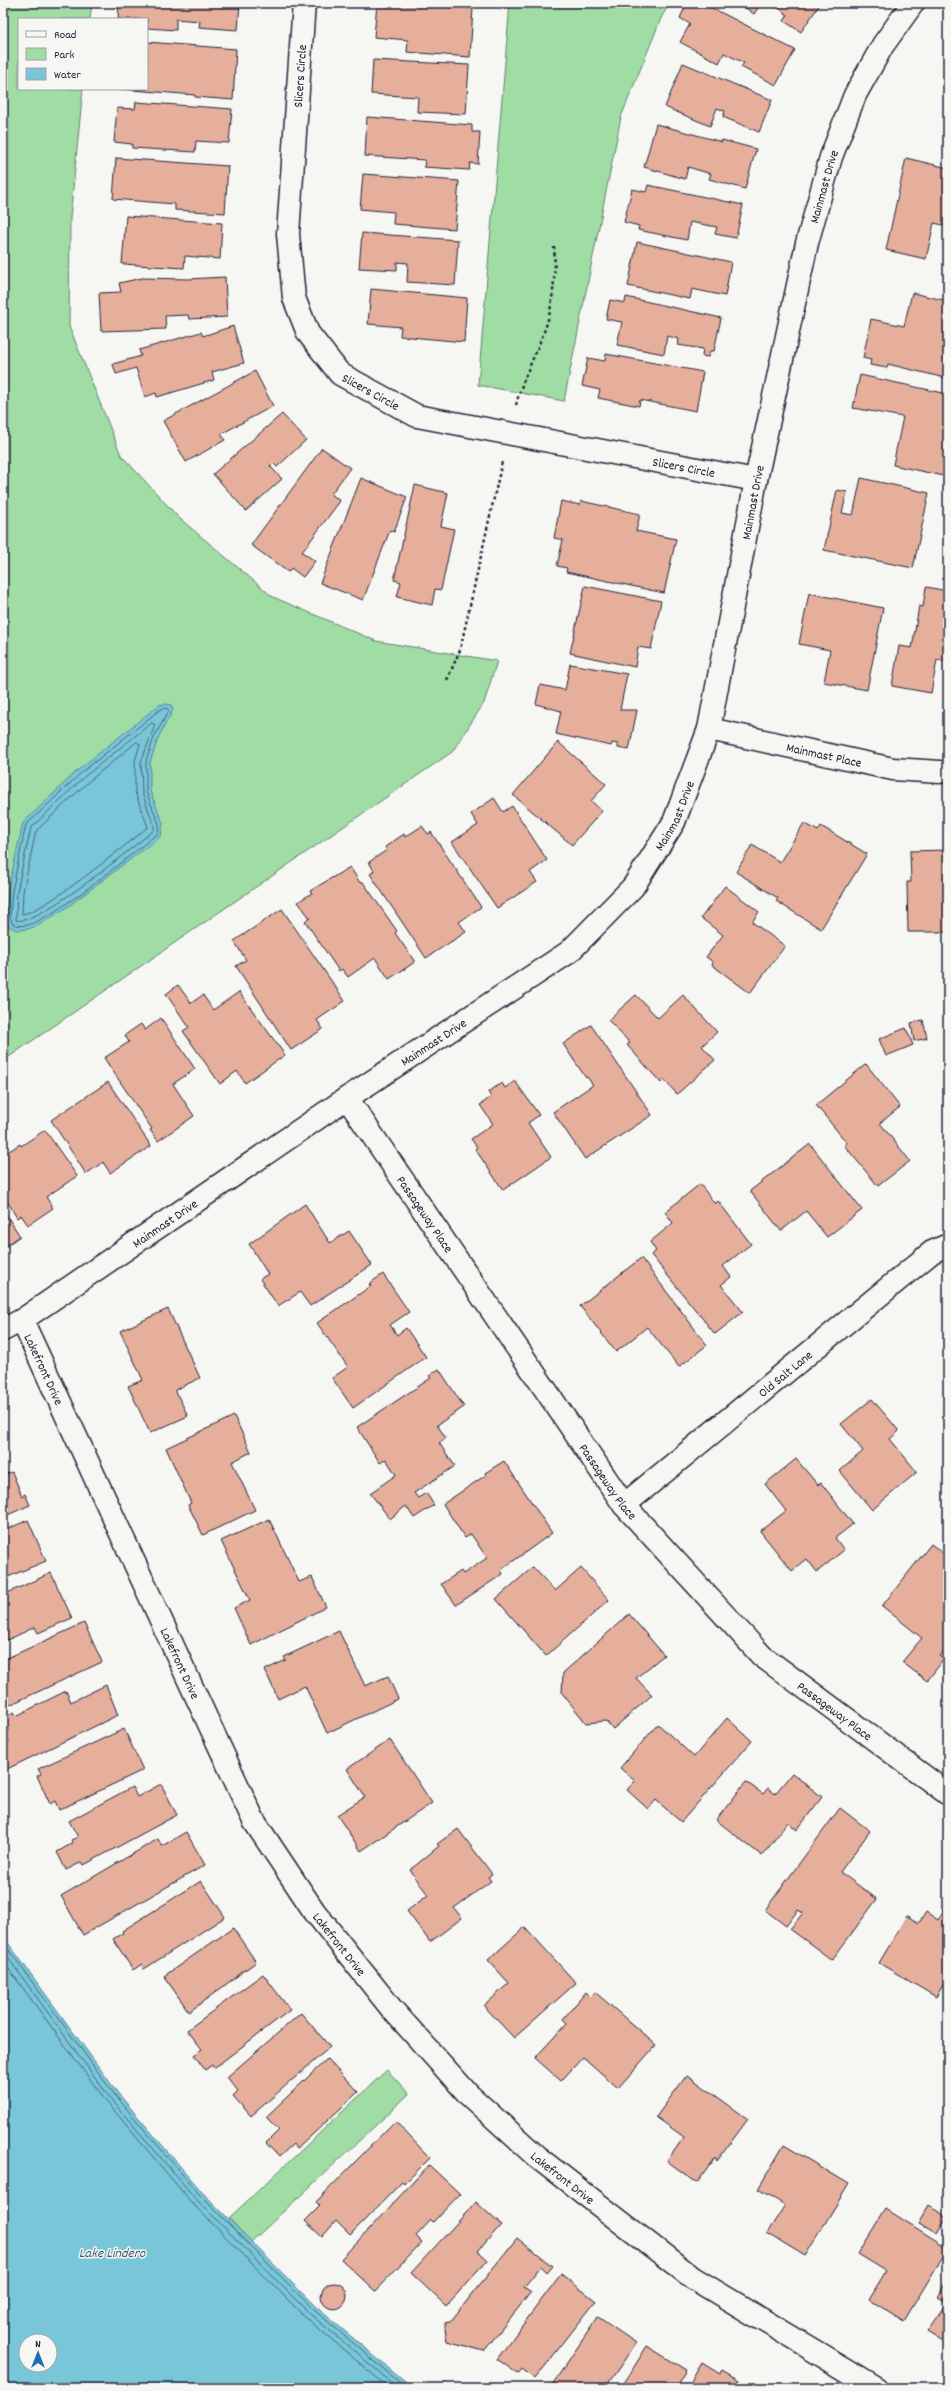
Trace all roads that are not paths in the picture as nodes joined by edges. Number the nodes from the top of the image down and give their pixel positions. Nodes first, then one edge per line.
1 (304, 3) edge
2 (913, 3) edge
3 (756, 480) junction
4 (709, 729) junction
5 (940, 772) dead end
6 (347, 1098) junction
7 (948, 1245) edge
8 (22, 1320) junction
9 (3, 1330) edge
10 (624, 1506) junction
11 (948, 1794) edge
12 (876, 2388) edge

1 - 3 street, Slicers Circle
2 - 3 street, Mainmast Drive
3 - 4 street, Mainmast Drive
4 - 5 street, Mainmast Place
4 - 6 street, Mainmast Drive
6 - 8 street, Mainmast Drive
6 - 10 street, Passageway Place
7 - 10 street, Old Salt Lane
8 - 9 street, Mainmast Drive
8 - 12 street, Lakefront Drive
10 - 11 street, Passageway Place

